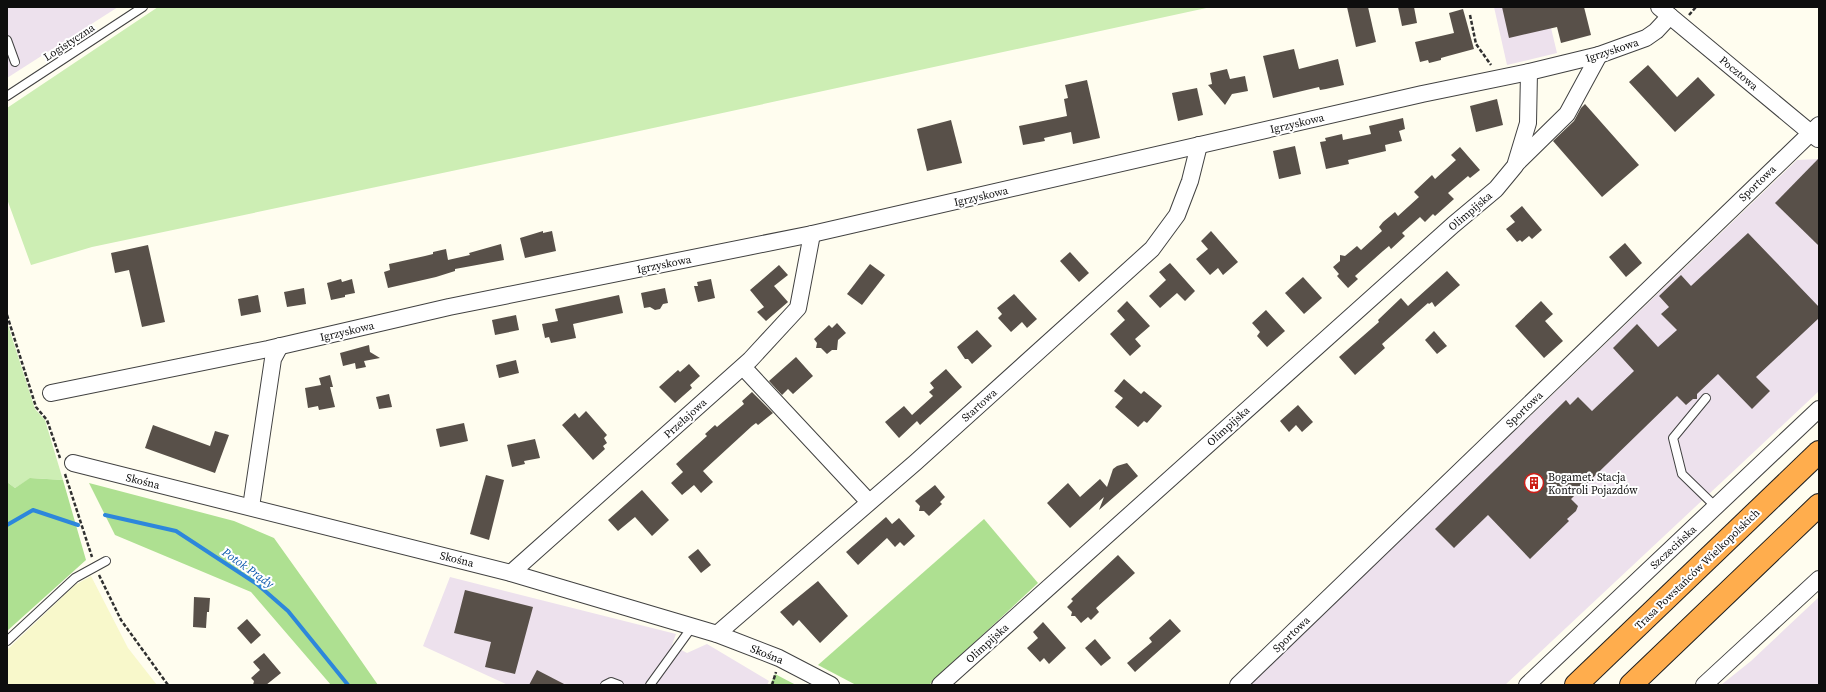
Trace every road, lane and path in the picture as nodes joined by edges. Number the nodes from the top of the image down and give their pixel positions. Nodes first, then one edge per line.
1 (143, 7) edge
2 (1665, 12) edge
3 (1470, 15) dead end
4 (7, 40) edge
5 (1599, 55) junction
6 (14, 62) dead end
7 (1529, 72) junction
8 (1499, 78) junction
9 (7, 96) edge
10 (1816, 132) edge
11 (1199, 145) junction
12 (1514, 166) junction
13 (812, 234) junction
14 (7, 315) edge
15 (280, 346) junction
16 (743, 367) junction
17 (50, 393) dead end
18 (1706, 398) dead end
19 (1819, 409) edge
20 (1819, 452) edge
21 (66, 466) junction
22 (869, 502) junction
23 (1819, 505) edge
24 (1716, 506) junction
25 (251, 507) junction
26 (106, 561) dead end
27 (95, 566) junction
28 (511, 573) junction
29 (1819, 579) edge
30 (692, 627) junction
31 (717, 634) junction
32 (7, 641) edge
33 (168, 685) edge
34 (605, 685) edge
35 (620, 685) edge
36 (651, 685) edge
37 (831, 685) edge
38 (940, 685) edge
39 (1238, 685) edge
40 (1527, 685) edge
41 (1576, 685) edge
42 (1631, 685) edge
43 (1704, 685) edge

1 - 9 lane, Logistyczna
2 - 5 street, Igrzyskowa
2 - 10 street, Pocztowa
3 - 8 path
4 - 6 lane
5 - 7 street, Igrzyskowa
5 - 12 street, Olimpijska
7 - 8 street, Igrzyskowa
7 - 12 street, Olimpijska
8 - 11 street, Igrzyskowa
10 - 39 street, Sportowa
11 - 13 street, Igrzyskowa
11 - 22 street, Startowa
12 - 38 street, Olimpijska
13 - 15 street, Igrzyskowa
13 - 16 street, Przełajowa
14 - 21 path
15 - 17 street, Igrzyskowa
15 - 25 street
16 - 22 street
16 - 28 street, Przełajowa
18 - 24 lane
19 - 24 street, Szczecińska
20 - 41 highway, Trasa Powstańców Wielkopolskich
21 - 25 street, Skośna
21 - 27 path
22 - 31 street, Startowa
23 - 42 highway
24 - 40 street, Szczecińska
25 - 28 street, Skośna
26 - 27 lane
27 - 32 lane
27 - 33 path
28 - 30 street, Skośna
29 - 43 street
30 - 31 street, Skośna
30 - 36 lane
31 - 37 street, Skośna
34 - 35 lane

